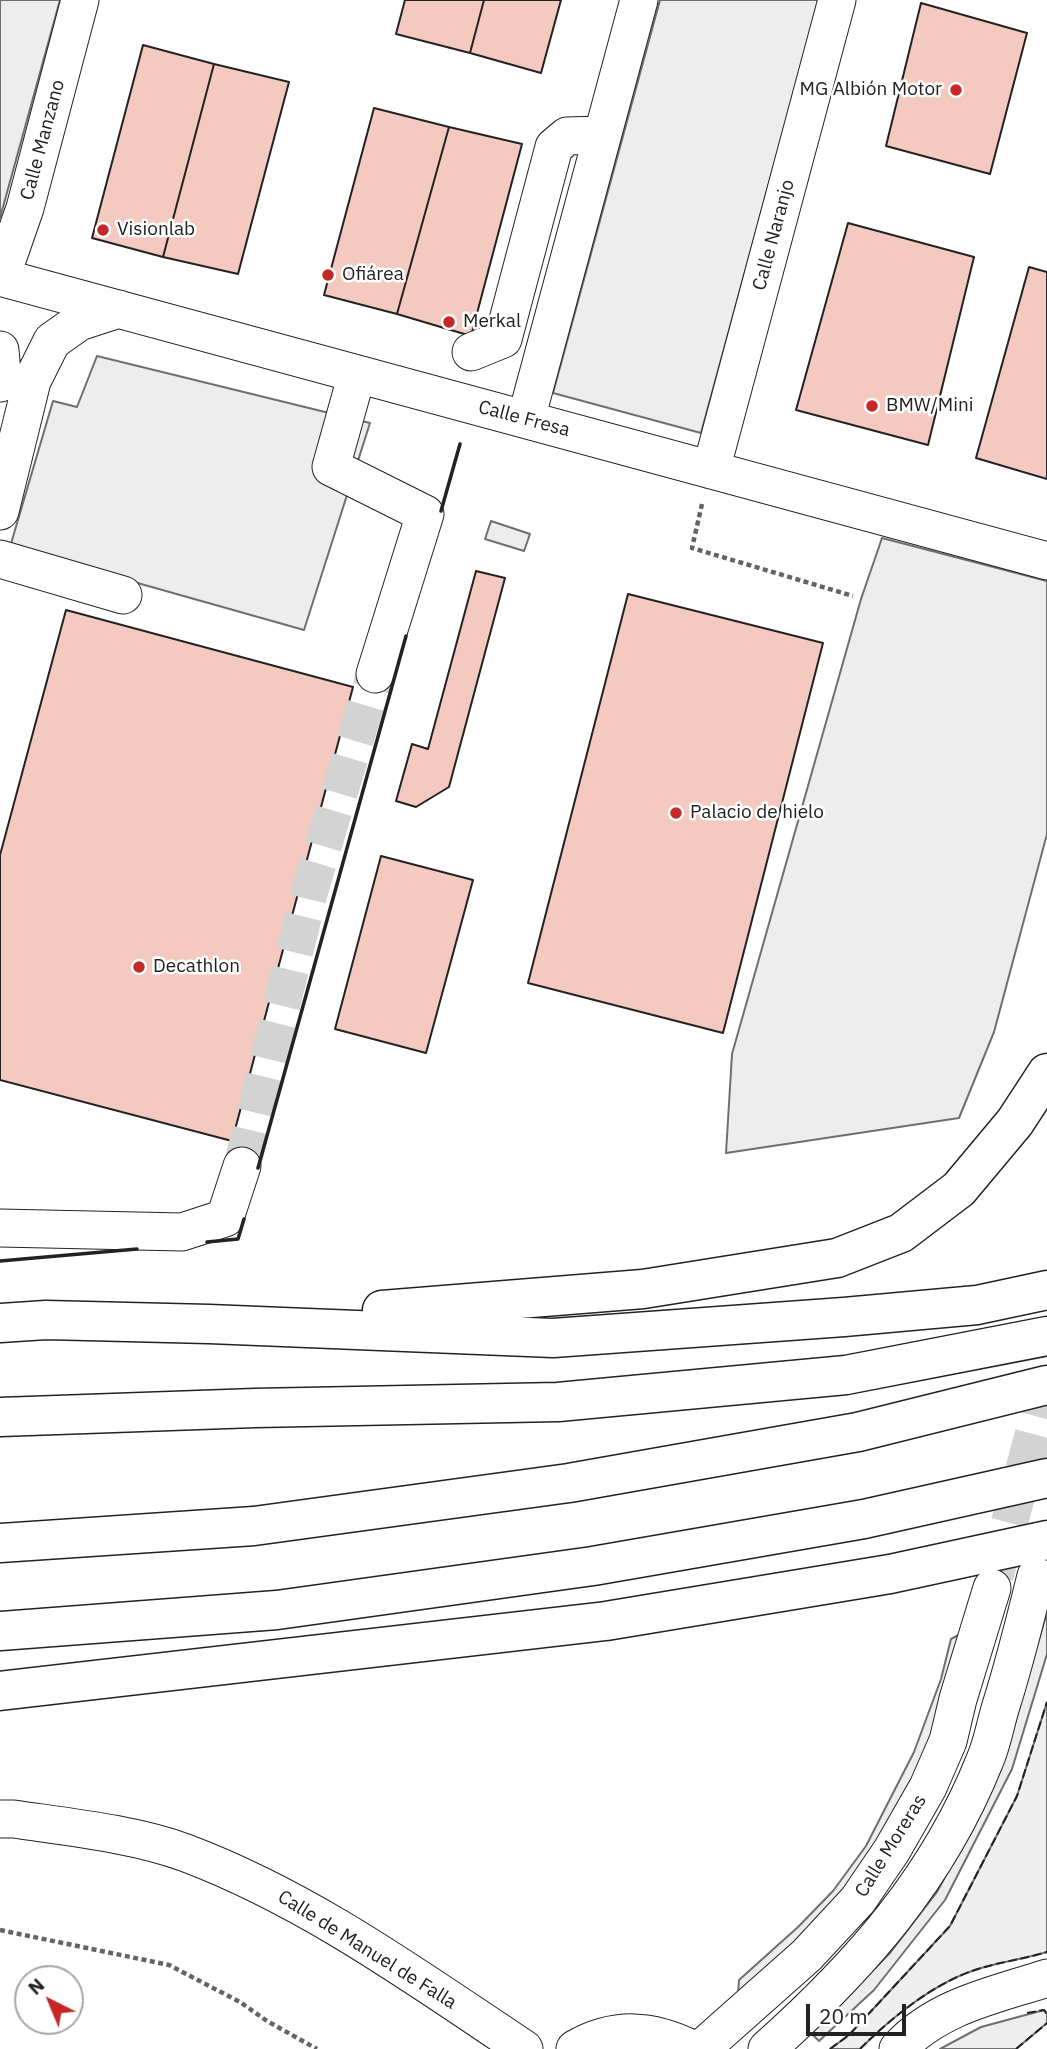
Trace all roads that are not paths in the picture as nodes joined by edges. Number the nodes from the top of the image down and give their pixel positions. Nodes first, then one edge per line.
1 (80, 0) edge
2 (639, 0) edge
3 (837, 0) edge
4 (602, 135) junction
5 (0, 277) edge
6 (119, 309) junction
7 (0, 350) edge
8 (471, 352) dead end
9 (357, 374) junction
10 (0, 383) edge
11 (526, 419) junction
12 (711, 470) junction
13 (0, 511) edge
14 (0, 559) edge
15 (1047, 561) edge
16 (123, 595) dead end
17 (375, 674) tunnel mouth
18 (1047, 1073) edge
19 (242, 1166) tunnel mouth
20 (0, 1228) edge
21 (1047, 1290) edge
22 (0, 1323) edge
23 (209, 1324) junction
24 (1047, 1336) edge
25 (1047, 1385) edge
26 (0, 1417) edge
27 (1047, 1478) edge
28 (1047, 1540) edge
29 (0, 1543) edge
30 (1036, 1576) tunnel mouth
31 (992, 1588) tunnel mouth
32 (0, 1631) edge
33 (0, 1691) edge
34 (0, 1819) edge
35 (1047, 1978) edge
36 (1047, 1988) edge
37 (524, 2049) edge
38 (575, 2049) edge
39 (692, 2049) edge
40 (701, 2049) edge
41 (767, 2049) edge
42 (898, 2049) edge
43 (919, 2049) edge

1 - 5 street, Calle Manzano
2 - 4 street
3 - 12 street, Calle Naranjo
4 - 8 street
4 - 11 street
5 - 6 street, Calle Fresa
6 - 9 street, Calle Fresa
6 - 13 street
7 - 10 street
9 - 11 street, Calle Fresa
9 - 17 street
11 - 12 street, Calle Fresa
12 - 15 street, Calle Fresa
14 - 16 street
18 - 23 highway
19 - 20 street
21 - 23 highway
22 - 23 highway
24 - 26 highway
25 - 29 highway
27 - 32 highway
28 - 33 highway
30 - 41 street
31 - 40 street, Calle Moreras
34 - 37 street, Calle de Manuel de Falla
35 - 42 street
36 - 43 street
38 - 39 street

